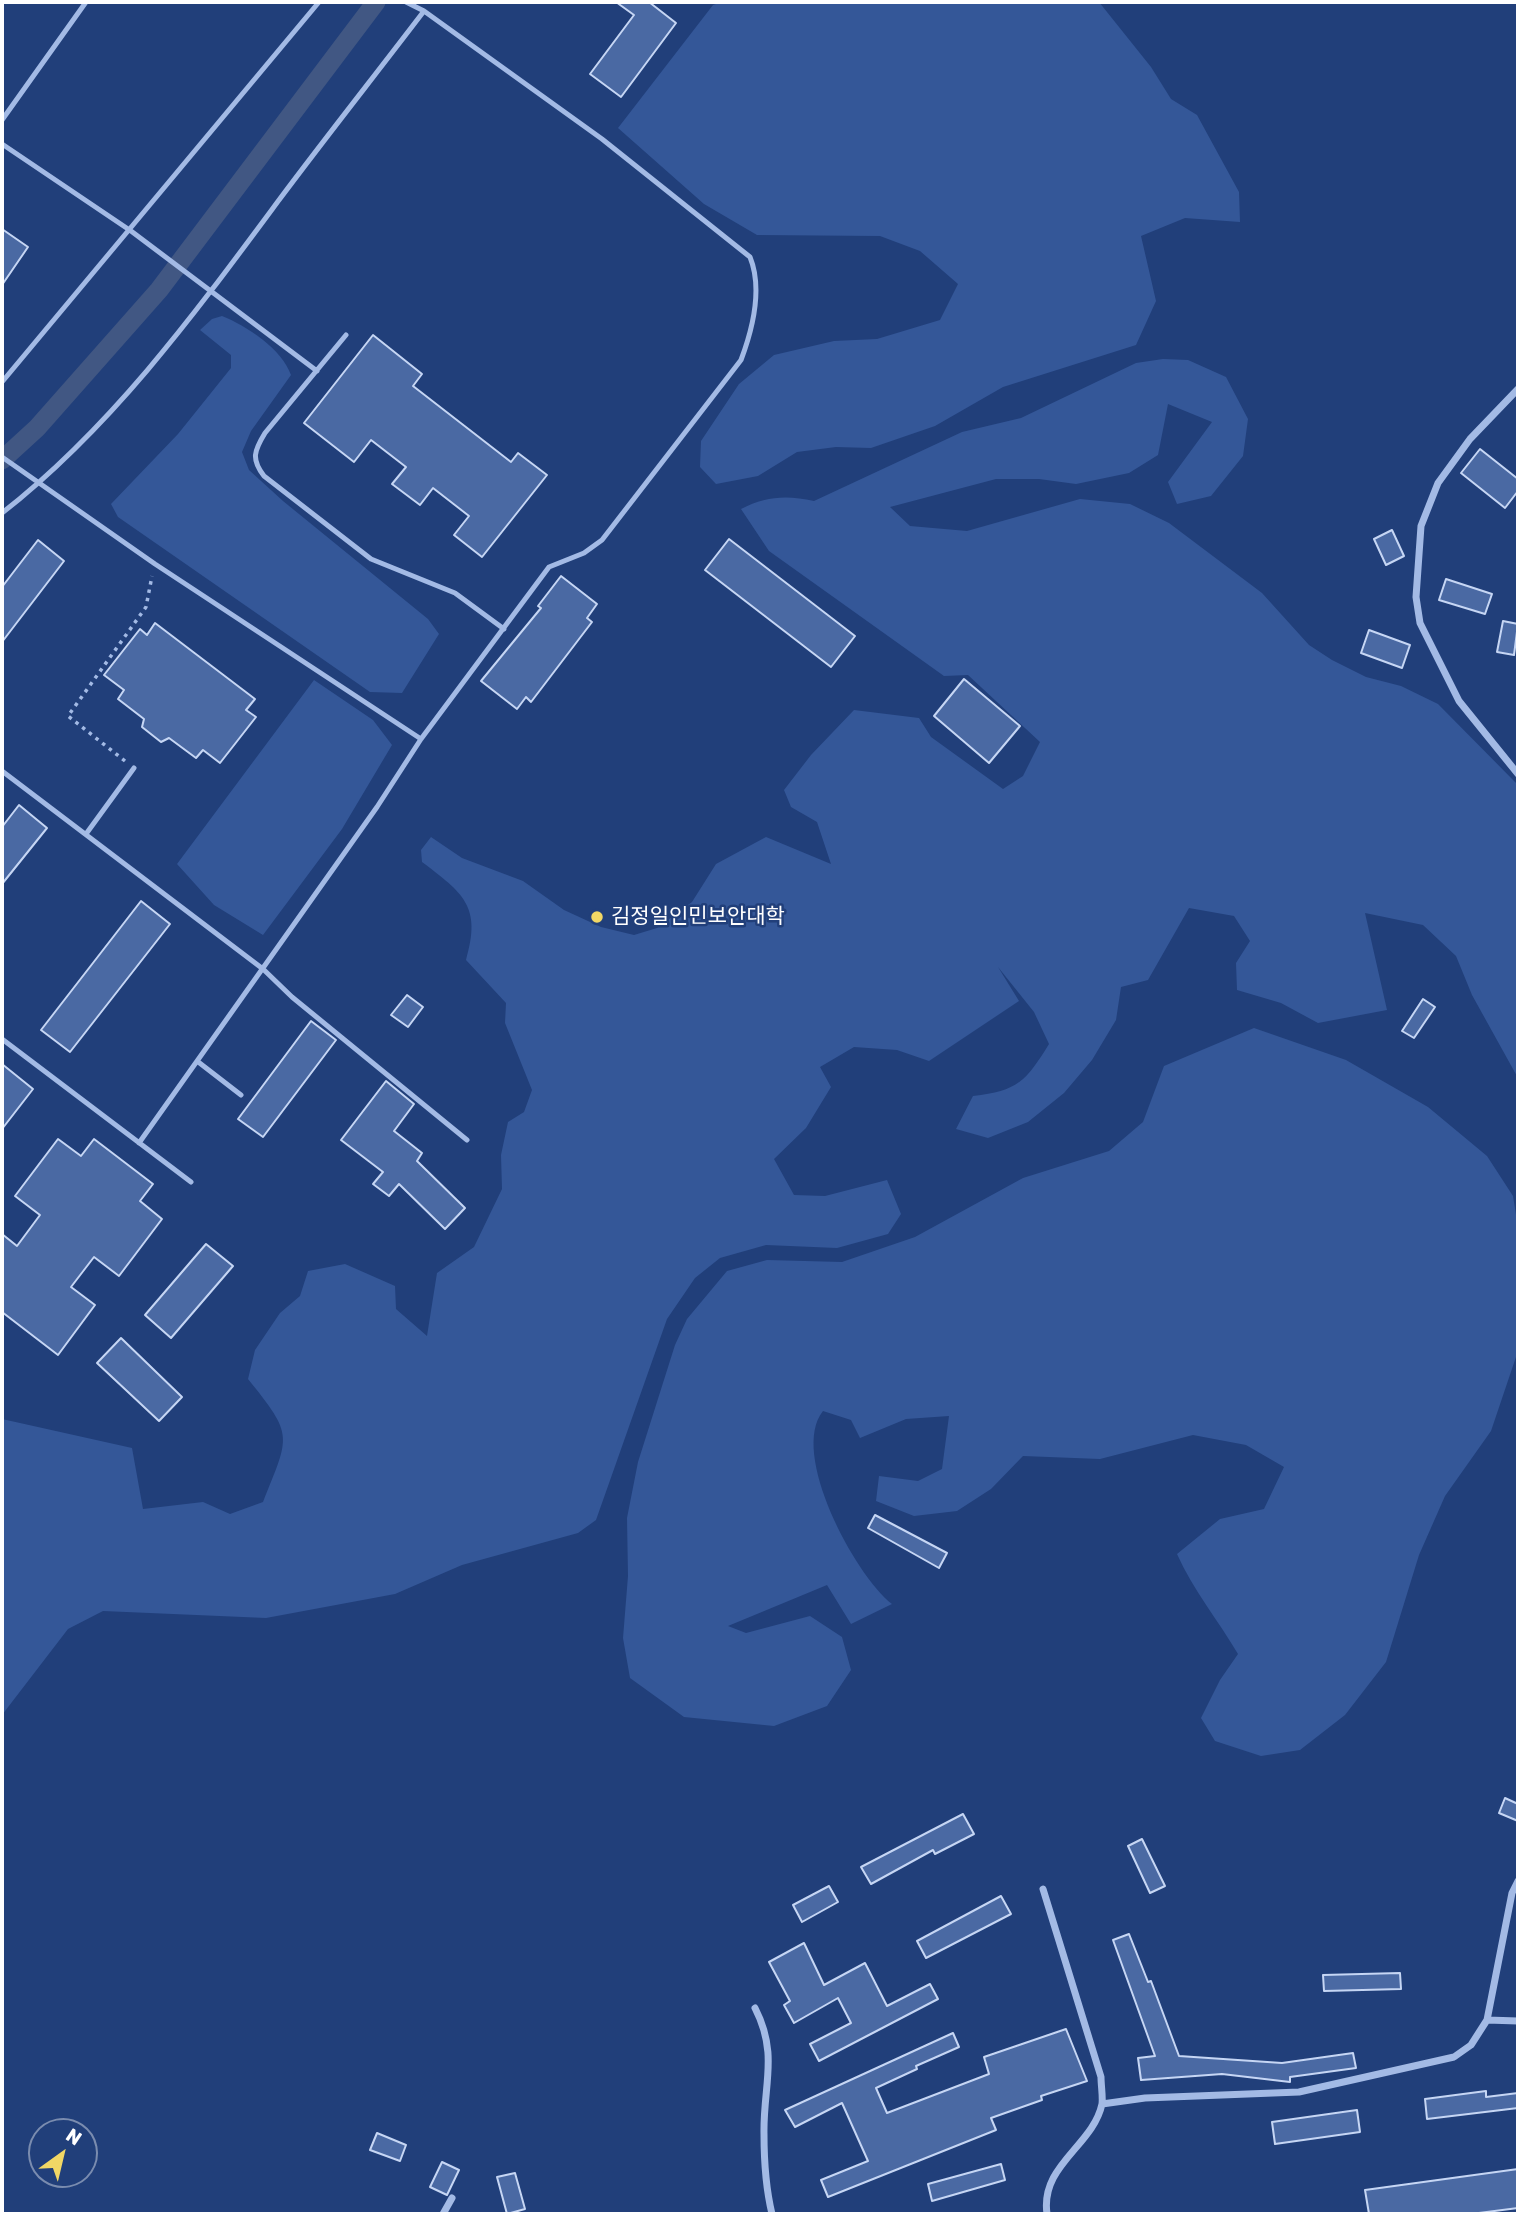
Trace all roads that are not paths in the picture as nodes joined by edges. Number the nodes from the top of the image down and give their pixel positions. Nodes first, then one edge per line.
1 (86, 2) edge
2 (319, 2) edge
3 (407, 2) edge
4 (424, 11) junction
5 (2, 120) edge
6 (2, 144) edge
7 (131, 231) junction
8 (212, 291) junction
9 (346, 335) dead end
10 (317, 371) junction
11 (2, 382) edge
12 (1518, 389) edge
13 (2, 457) edge
14 (40, 483) junction
15 (2, 513) edge
16 (504, 629) junction
17 (421, 738) junction
18 (134, 768) road end
19 (2, 771) edge
20 (1518, 774) edge
21 (86, 834) junction
22 (263, 969) junction
23 (2, 1039) edge
24 (197, 1061) junction
25 (241, 1096) dead end
26 (467, 1140) dead end
27 (139, 1143) junction
28 (191, 1182) dead end
29 (1518, 1881) edge
30 (1043, 1889) dead end
31 (755, 2008) dead end
32 (1487, 2020) junction
33 (1518, 2021) edge
34 (1102, 2104) junction
35 (452, 2199) dead end
36 (443, 2214) edge
37 (772, 2214) edge
38 (1047, 2214) edge

1 - 5 lane
2 - 7 lane
3 - 4 lane
4 - 8 lane
4 - 16 lane
6 - 7 lane
7 - 8 lane
7 - 11 lane
8 - 10 lane
8 - 14 lane
9 - 10 lane
10 - 16 lane
12 - 20 street
13 - 14 lane
14 - 15 lane
14 - 17 lane
16 - 17 lane
17 - 22 lane
18 - 21 lane
19 - 21 lane
21 - 22 lane
22 - 24 lane
22 - 26 lane
23 - 27 lane
24 - 25 lane
24 - 27 lane
27 - 28 lane
29 - 32 street
30 - 34 street
31 - 37 street
32 - 33 street
32 - 34 street
34 - 38 street
35 - 36 street

